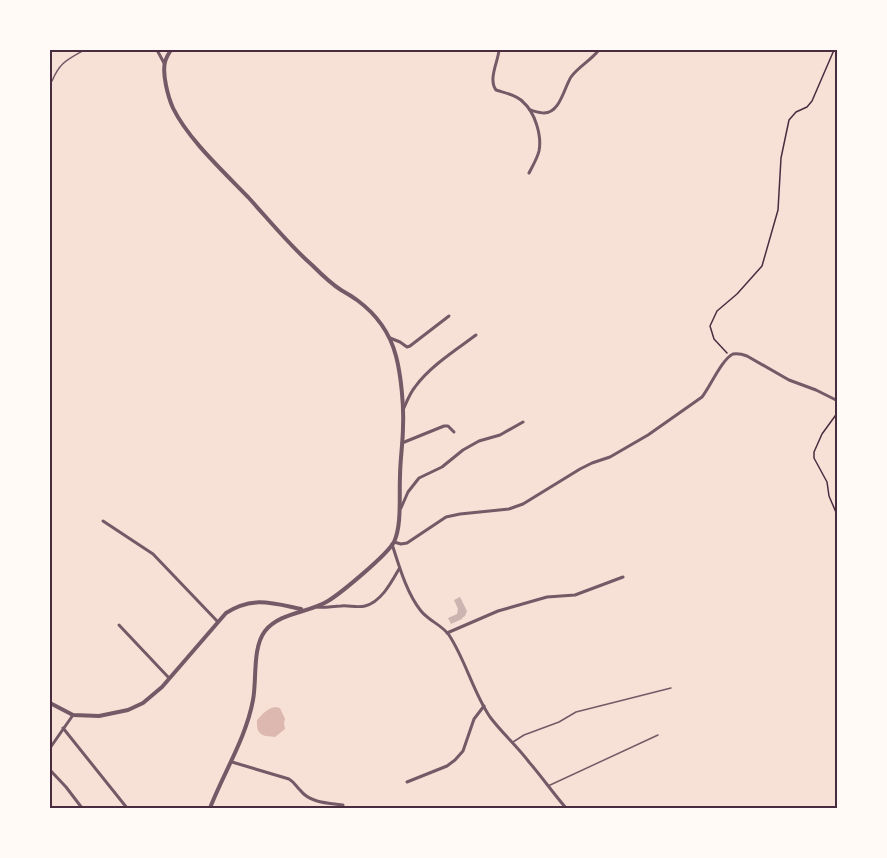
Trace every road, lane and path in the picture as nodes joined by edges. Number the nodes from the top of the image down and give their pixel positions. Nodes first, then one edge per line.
1 (84, 50) edge
2 (157, 50) edge
3 (171, 50) edge
4 (499, 50) edge
5 (834, 50) edge
6 (598, 51) dead end
7 (164, 63) junction
8 (52, 81) dead end
9 (530, 110) junction
10 (529, 174) dead end
11 (449, 316) dead end
12 (476, 335) dead end
13 (390, 338) junction
14 (730, 356) junction
15 (837, 401) edge
16 (403, 409) junction
17 (837, 412) edge
18 (523, 422) dead end
19 (454, 432) dead end
20 (402, 443) junction
21 (399, 513) junction
22 (837, 517) edge
23 (103, 521) dead end
24 (393, 543) junction
25 (399, 569) junction
26 (622, 577) dead end
27 (315, 607) junction
28 (303, 610) junction
29 (218, 622) junction
30 (119, 625) dead end
31 (447, 633) junction
32 (169, 679) junction
33 (671, 687) dead end
34 (50, 703) edge
35 (484, 706) junction
36 (73, 715) junction
37 (63, 728) junction
38 (658, 735) dead end
39 (512, 743) junction
40 (50, 748) edge
41 (232, 762) junction
42 (50, 770) edge
43 (406, 782) dead end
44 (547, 787) junction
45 (343, 805) dead end
46 (82, 808) edge
47 (127, 808) edge
48 (210, 808) edge
49 (566, 808) edge

1 - 8 lane
2 - 7 street
3 - 7 street
4 - 9 street
5 - 14 path
6 - 9 street
7 - 13 street
9 - 10 street
11 - 13 street
12 - 16 street
13 - 16 street
14 - 15 street
14 - 24 street
16 - 20 street
17 - 22 path
18 - 21 street
19 - 20 street
20 - 21 street
21 - 24 street
23 - 29 street
24 - 25 street
24 - 27 street
25 - 27 street
25 - 31 street
26 - 31 street
27 - 28 street
28 - 29 street
28 - 41 street
29 - 32 street
30 - 32 street
31 - 35 street
32 - 36 street
33 - 39 lane
34 - 36 street
35 - 39 street
35 - 43 street
36 - 37 street
37 - 40 street
37 - 47 street
38 - 44 lane
39 - 44 street
41 - 45 street
41 - 48 street
42 - 46 street
44 - 49 street

